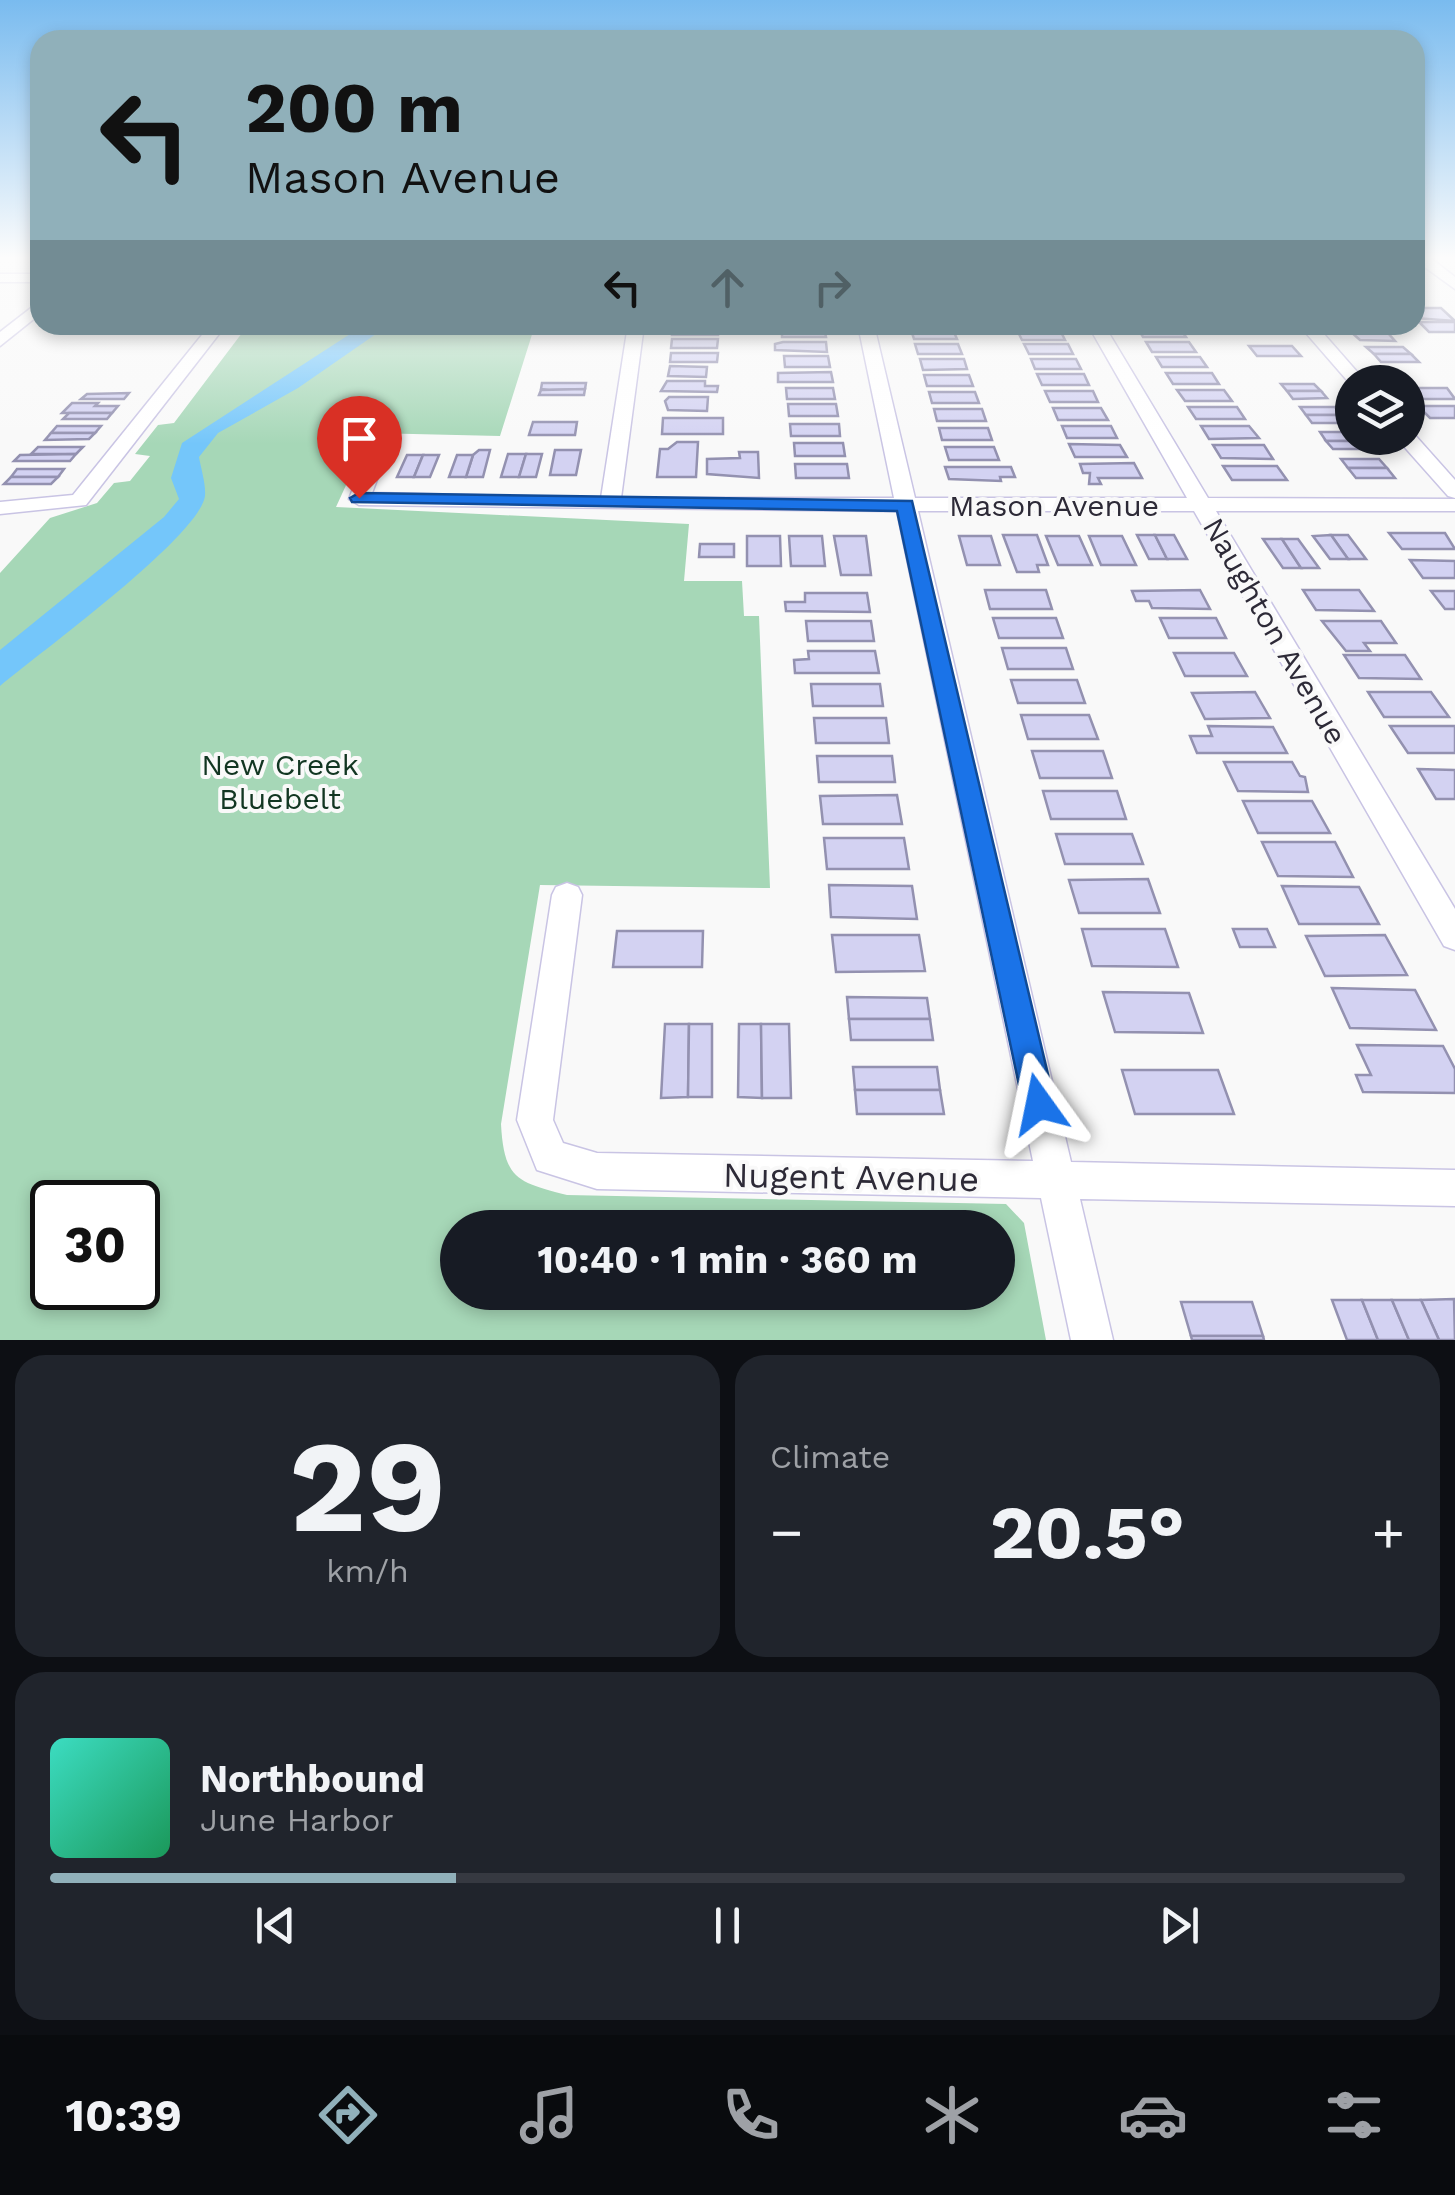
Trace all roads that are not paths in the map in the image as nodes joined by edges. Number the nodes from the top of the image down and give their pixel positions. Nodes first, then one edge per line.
1 (26, 319) edge
2 (210, 335) edge
3 (635, 335) edge
4 (868, 335) edge
5 (1102, 335) edge
6 (1316, 335) edge
7 (0, 341) edge
8 (1343, 365) edge
9 (383, 437) dead end
10 (1421, 455) edge
11 (1455, 492) edge
12 (610, 504) junction
13 (906, 505) junction
14 (1202, 505) junction
15 (1455, 505) edge
16 (0, 508) edge
17 (567, 895) dead end
18 (1455, 937) edge
19 (1056, 1181) junction
20 (1455, 1188) edge
21 (1092, 1340) edge

1 - 7 street
2 - 16 street
3 - 12 street
4 - 13 street
5 - 14 street, Naughton Avenue
6 - 8 street
9 - 12 street, Mason Avenue
10 - 11 street
12 - 13 street, Mason Avenue
13 - 14 street, Mason Avenue
13 - 19 street
14 - 15 street, Mason Avenue
14 - 18 street, Naughton Avenue
17 - 19 street, Nugent Avenue
19 - 20 street, Nugent Avenue
19 - 21 street

